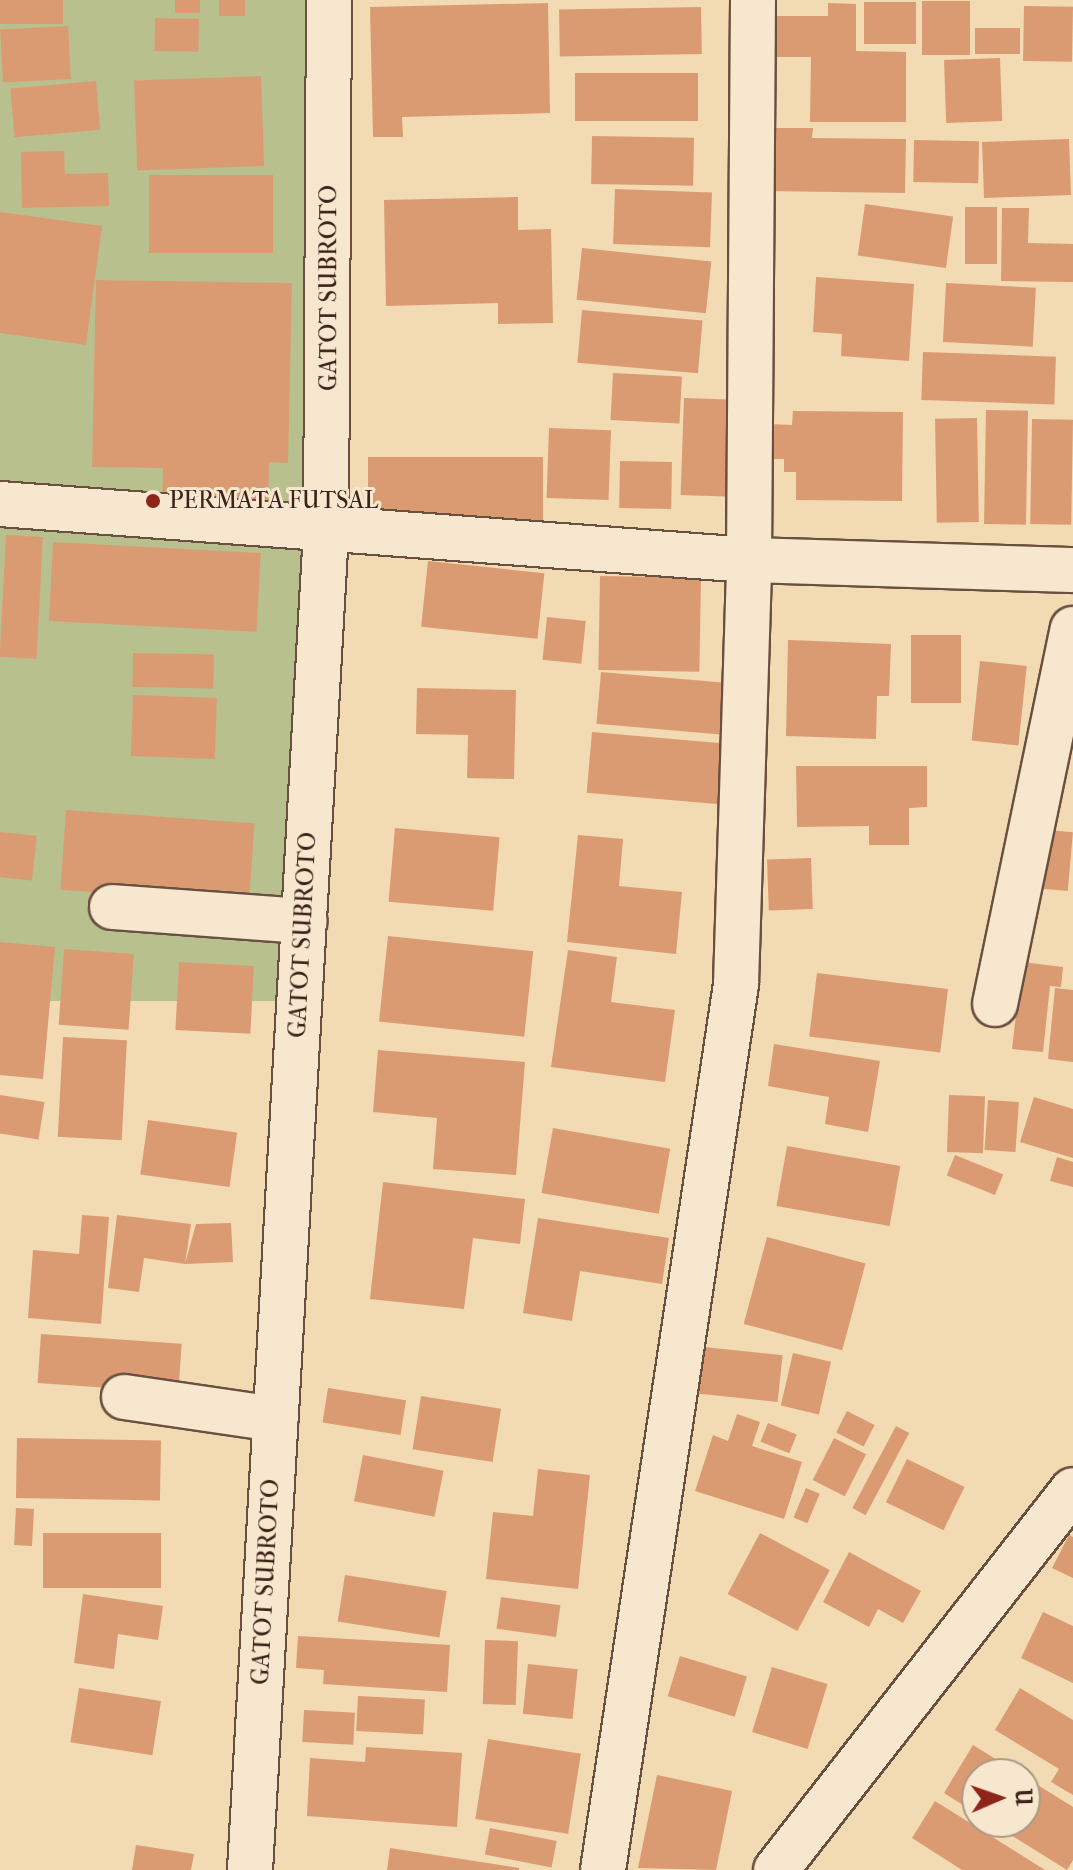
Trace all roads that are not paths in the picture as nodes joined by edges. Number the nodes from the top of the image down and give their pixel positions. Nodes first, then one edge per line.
1 (329, 0) edge
2 (753, 0) edge
3 (0, 504) edge
4 (326, 530) junction
5 (749, 560) junction
6 (1073, 570) edge
7 (1073, 629) edge
8 (112, 907) dead end
9 (304, 921) junction
10 (995, 1004) dead end
11 (124, 1397) dead end
12 (275, 1419) junction
13 (1073, 1490) edge
14 (250, 1870) edge
15 (603, 1870) edge
16 (776, 1870) edge

1 - 4 street, GATOT SUBROTO
2 - 5 street
3 - 4 street
4 - 5 street
4 - 9 street, GATOT SUBROTO
5 - 6 street
5 - 15 street
7 - 10 street
8 - 9 street
9 - 12 street, GATOT SUBROTO
11 - 12 street
12 - 14 street, GATOT SUBROTO
13 - 16 street

